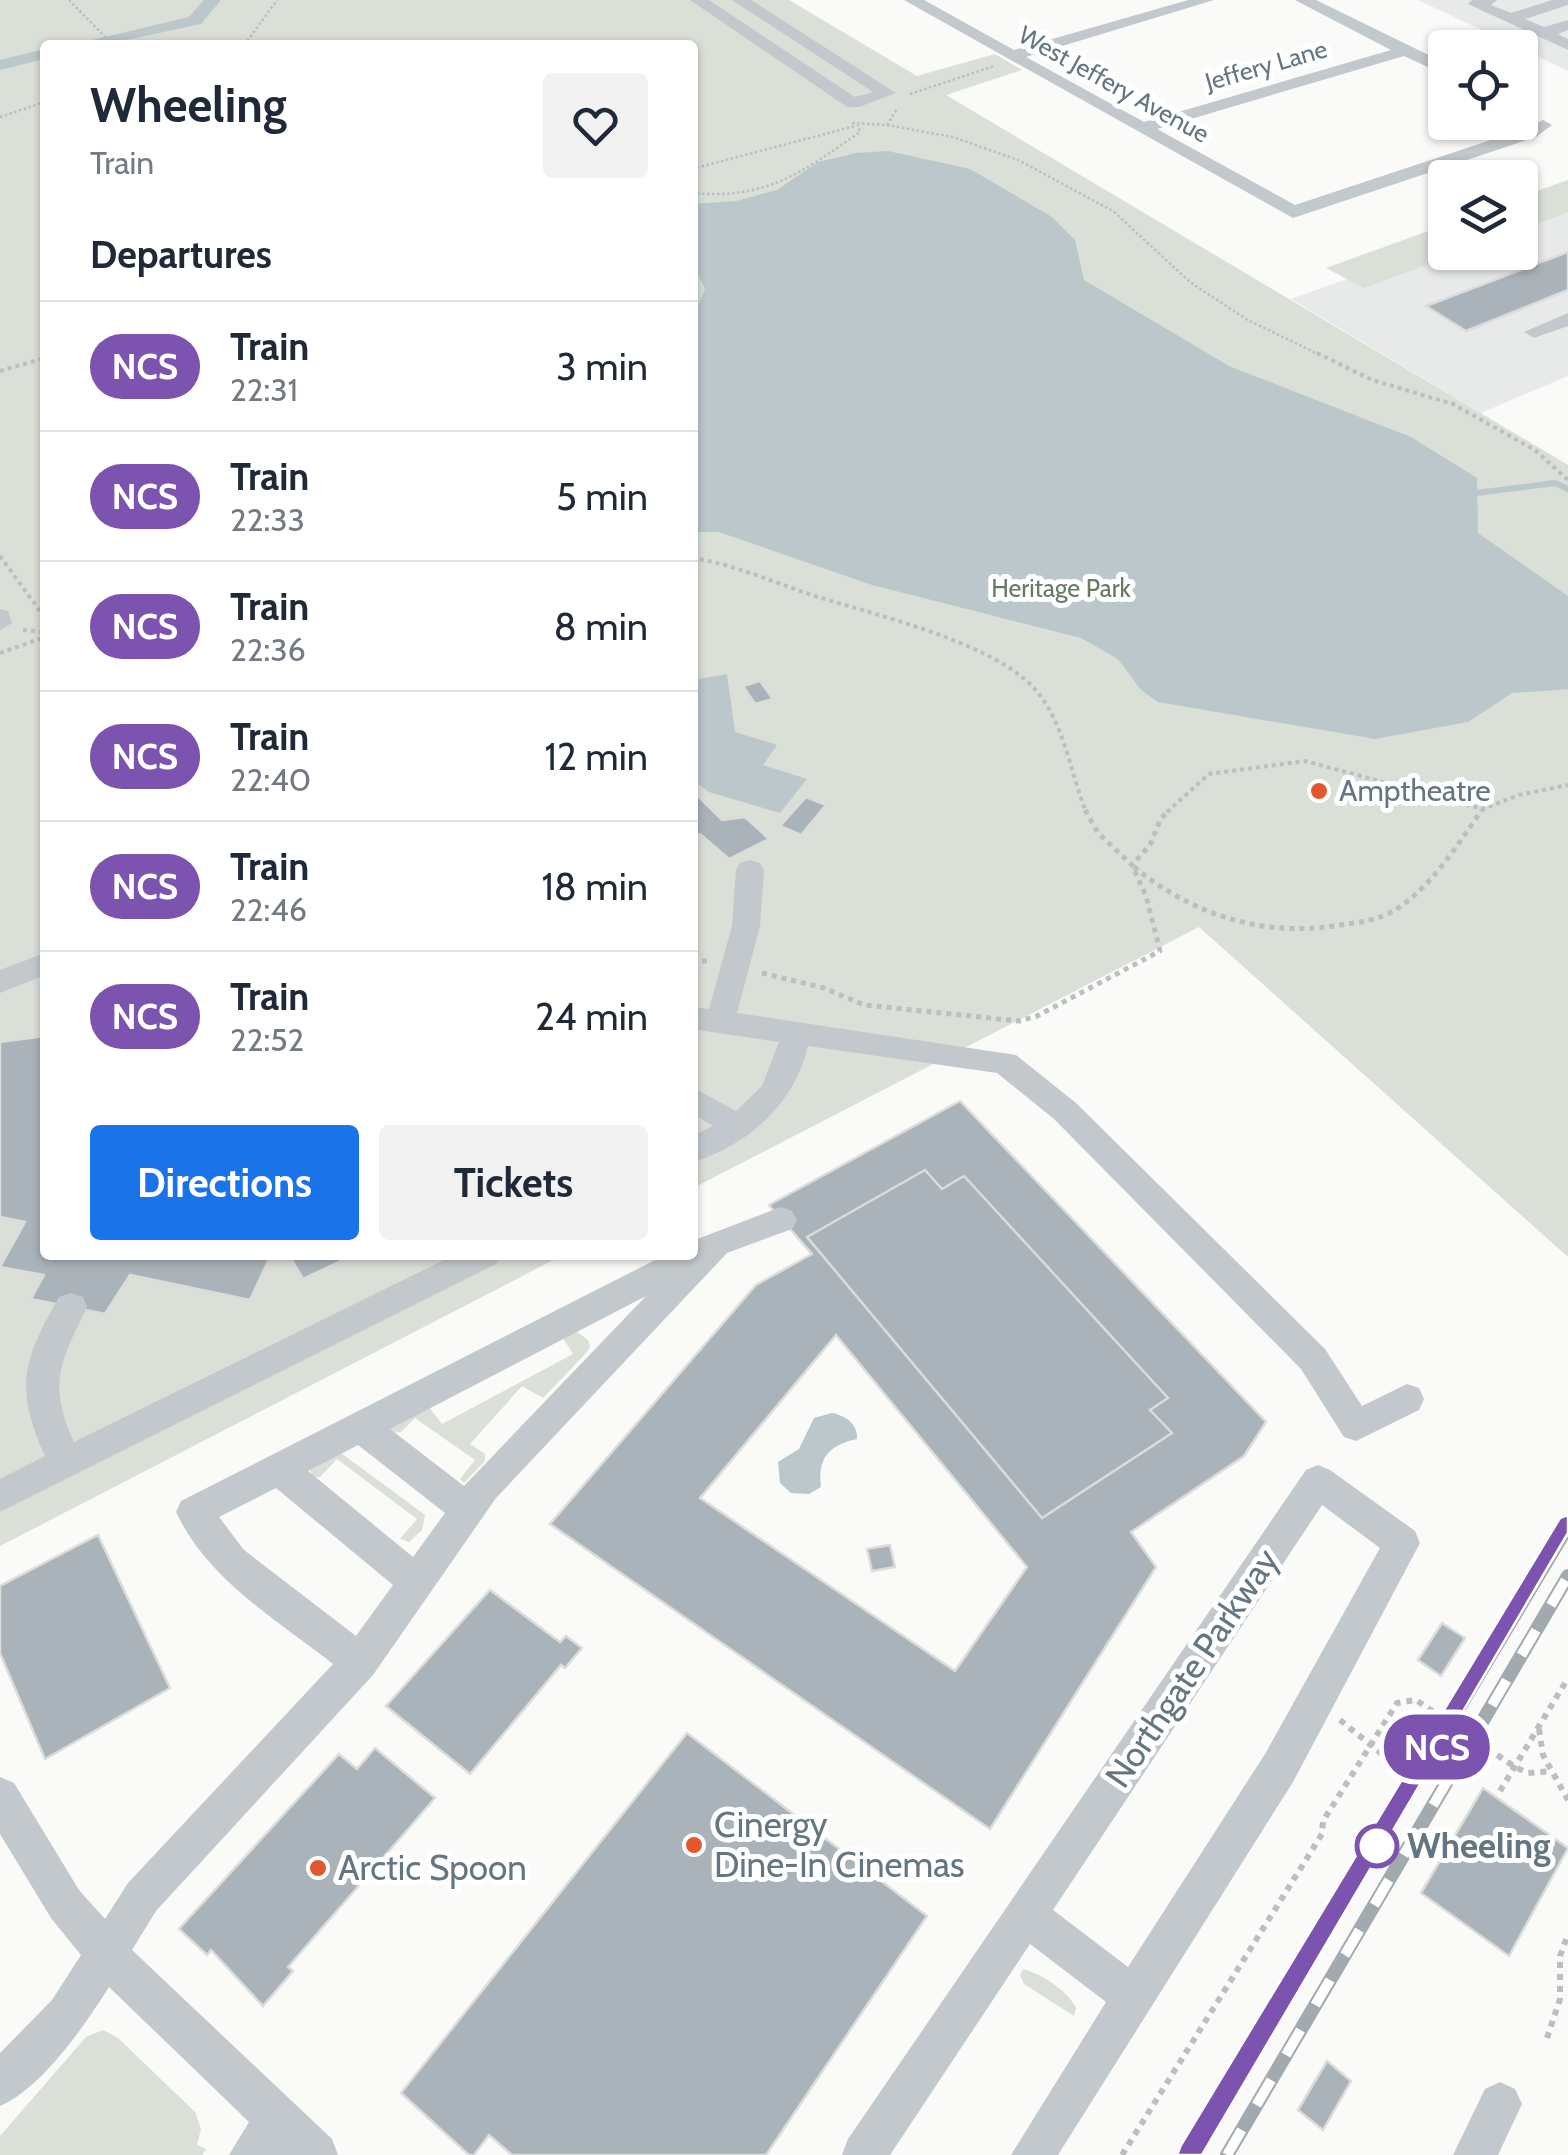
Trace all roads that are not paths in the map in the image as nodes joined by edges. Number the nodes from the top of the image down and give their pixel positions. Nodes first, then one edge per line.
1 (698, 0) edge
2 (740, 0) edge
3 (912, 0) edge
4 (1206, 0) edge
5 (1303, 0) edge
6 (1488, 0) edge
7 (1568, 0) edge
8 (1510, 19) junction
9 (1568, 25) edge
10 (1542, 33) junction
11 (1568, 45) edge
12 (1405, 51) junction
13 (1014, 58) junction
14 (1428, 62) edge
15 (1538, 120) edge
16 (1543, 124) junction
17 (1142, 128) junction
18 (1568, 129) edge
19 (1568, 319) edge
20 (1534, 332) dead end
21 (750, 870) dead end
22 (40, 965) edge
23 (0, 982) edge
24 (706, 1020) edge
25 (796, 1033) junction
26 (698, 1102) edge
27 (732, 1130) junction
28 (698, 1148) edge
29 (782, 1220) dead end
30 (716, 1244) junction
31 (698, 1253) edge
32 (475, 1260) edge
33 (685, 1260) edge
34 (71, 1307) dead end
35 (1407, 1399) dead end
36 (360, 1426) junction
37 (66, 1464) junction
38 (278, 1468) junction
39 (0, 1496) edge
40 (469, 1510) junction
41 (418, 1584) junction
42 (360, 1662) junction
43 (0, 1798) edge
44 (1028, 1916) junction
45 (106, 1953) junction
46 (1133, 1997) junction
47 (0, 2084) edge
48 (1500, 2104) dead end
49 (264, 2138) edge
50 (316, 2155) edge
51 (864, 2155) edge
52 (1033, 2155) edge
53 (1475, 2155) edge

1 - 2 street
3 - 13 street, West Jeffery Avenue
4 - 13 street
5 - 12 street
6 - 8 street
7 - 8 street
8 - 10 street
9 - 10 street
10 - 11 street
12 - 14 street
12 - 17 street, Jeffery Lane
13 - 17 street, West Jeffery Avenue
15 - 16 street
16 - 17 street, West Jeffery Avenue
16 - 18 street
19 - 20 street
21 - 24 street
22 - 23 street
24 - 25 street
25 - 27 street
25 - 35 street
26 - 27 street
27 - 28 street
29 - 30 street
30 - 31 street
30 - 40 street
32 - 37 street
33 - 36 street
34 - 37 street
36 - 38 street
36 - 40 street
37 - 39 street
38 - 41 street
38 - 42 street
40 - 41 street
41 - 42 street
42 - 45 street
43 - 45 street
44 - 46 street
44 - 46 street, Northgate Parkway
44 - 51 street, Northgate Parkway
45 - 47 street
45 - 49 street
46 - 52 street
48 - 53 street
49 - 50 street

